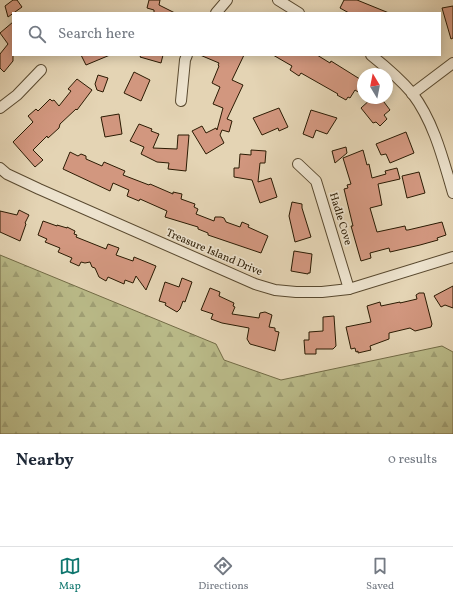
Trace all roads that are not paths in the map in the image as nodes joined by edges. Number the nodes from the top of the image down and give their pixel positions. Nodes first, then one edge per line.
1 (227, 0) edge
2 (278, 0) edge
3 (217, 12) edge
4 (297, 12) edge
5 (187, 56) edge
6 (372, 56) edge
7 (453, 63) edge
8 (41, 70) dead end
9 (412, 94) junction
10 (182, 101) dead end
11 (0, 108) edge
12 (298, 164) dead end
13 (0, 168) edge
14 (453, 193) edge
15 (453, 257) edge
16 (349, 289) junction

1 - 3 street
2 - 4 street
5 - 10 street
6 - 9 street
7 - 9 street
8 - 11 street
9 - 14 street
12 - 16 street, Hadle Cove
13 - 16 street, Treasure Island Drive
15 - 16 street, Treasure Island Drive

